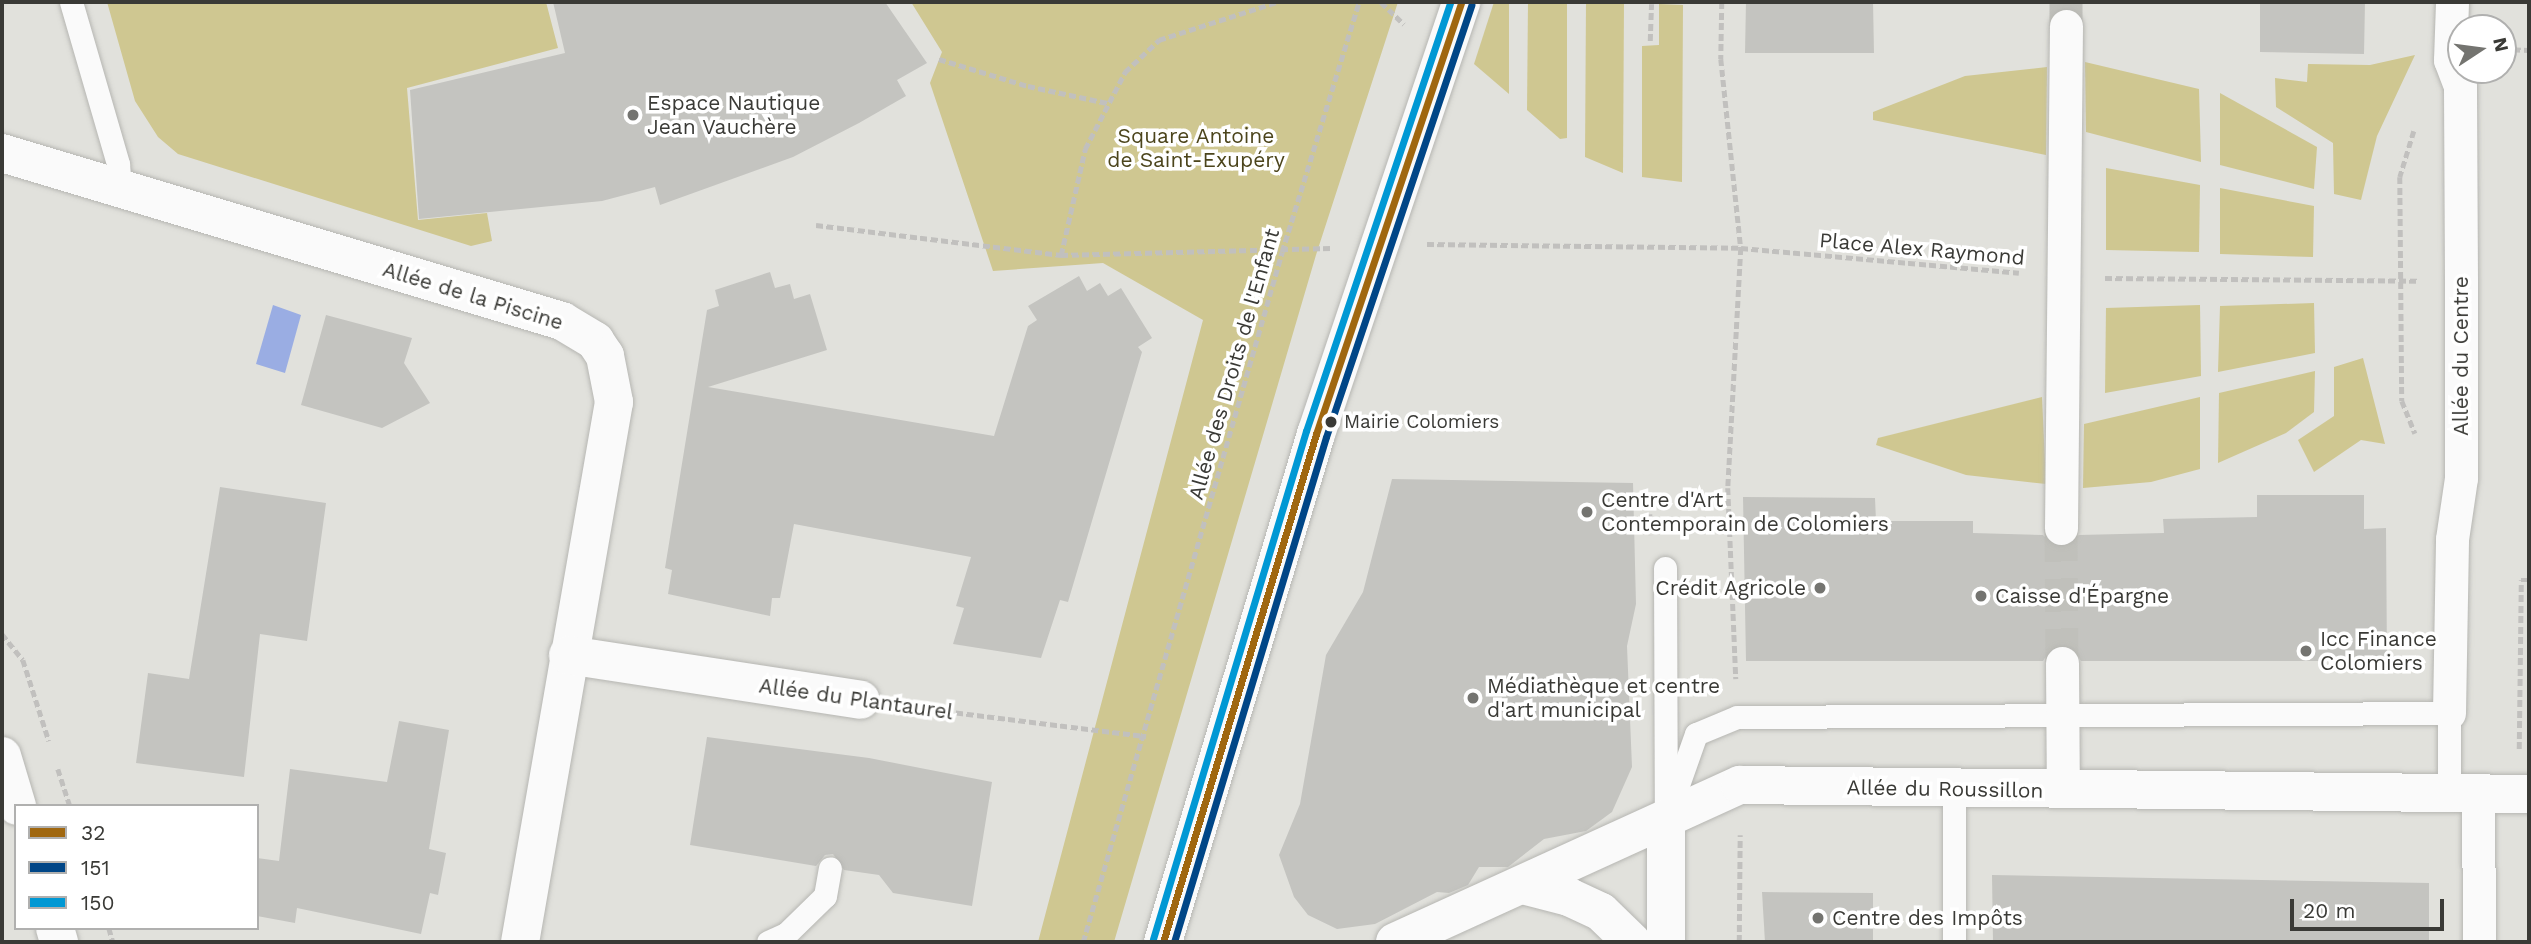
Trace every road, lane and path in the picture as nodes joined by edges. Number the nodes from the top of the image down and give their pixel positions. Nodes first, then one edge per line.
1 (71, 2) edge
2 (1277, 2) edge
3 (1359, 2) edge
4 (1461, 2) edge
5 (1721, 2) edge
6 (2452, 2) edge
7 (1651, 4) dead end
8 (2066, 26) tunnel mouth
9 (1650, 41) dead end
10 (939, 59) dead end
11 (1107, 103) junction
12 (2, 153) edge
13 (120, 187) junction
14 (816, 225) dead end
15 (1379, 244) junction
16 (1741, 248) junction
17 (1282, 252) junction
18 (1061, 255) junction
19 (2064, 278) junction
20 (2461, 281) junction
21 (2061, 528) tunnel mouth
22 (1665, 568) dead end
23 (2529, 580) edge
24 (2, 634) edge
25 (568, 655) junction
26 (2062, 663) tunnel mouth
27 (861, 700) joint
28 (2064, 713) junction
29 (2449, 713) junction
30 (1737, 717) junction
31 (1146, 736) junction
32 (53, 753) dead end
33 (2, 756) edge
34 (57, 766) dead end
35 (1741, 785) junction
36 (1954, 789) junction
37 (2063, 791) junction
38 (2463, 794) junction
39 (2524, 794) edge
40 (16, 804) edge
41 (69, 804) edge
42 (1666, 819) junction
43 (830, 868) dead end
44 (1523, 884) junction
45 (520, 942) edge
46 (768, 942) edge
47 (1083, 942) edge
48 (1163, 942) edge
49 (1395, 942) edge
50 (1632, 942) edge
51 (1666, 942) edge
52 (1739, 942) edge
53 (1954, 942) edge
54 (2479, 942) edge

1 - 13 lane
2 - 11 path
3 - 17 path, Allée des Droits de l'Enfant
4 - 15 street
5 - 16 path
6 - 20 street, Allée du Centre
7 - 9 path
8 - 19 street
10 - 11 path
11 - 18 path
12 - 13 street, Allée de la Piscine
13 - 25 street, Allée de la Piscine
14 - 18 path, Place Alex Raymond
15 - 16 path, Place Alex Raymond
15 - 17 path, Place Alex Raymond
15 - 48 street
16 - 19 path, Place Alex Raymond
16 - 30 path
17 - 18 path, Place Alex Raymond
17 - 31 path, Allée des Droits de l'Enfant
19 - 20 path, Place Alex Raymond
19 - 21 street
20 - 29 street, Allée du Centre
22 - 42 lane
23 - 39 path
24 - 32 path
25 - 27 street, Allée du Plantaurel
25 - 45 street, Allée de la Piscine
26 - 28 street
27 - 31 path, Allée du Plantaurel
28 - 29 lane
28 - 30 lane
28 - 37 street
29 - 38 lane
30 - 42 lane
31 - 47 path, Allée des Droits de l'Enfant
33 - 40 street
34 - 41 path
35 - 36 street, Allée du Roussillon
35 - 42 street, Allée du Roussillon
35 - 52 path
36 - 37 street, Allée du Roussillon
36 - 53 lane
37 - 38 street, Allée du Roussillon
38 - 39 street, Allée du Roussillon
38 - 54 street
42 - 44 street, Allée du Roussillon
42 - 51 street
43 - 46 lane
44 - 49 street, Allée du Roussillon
44 - 50 street

